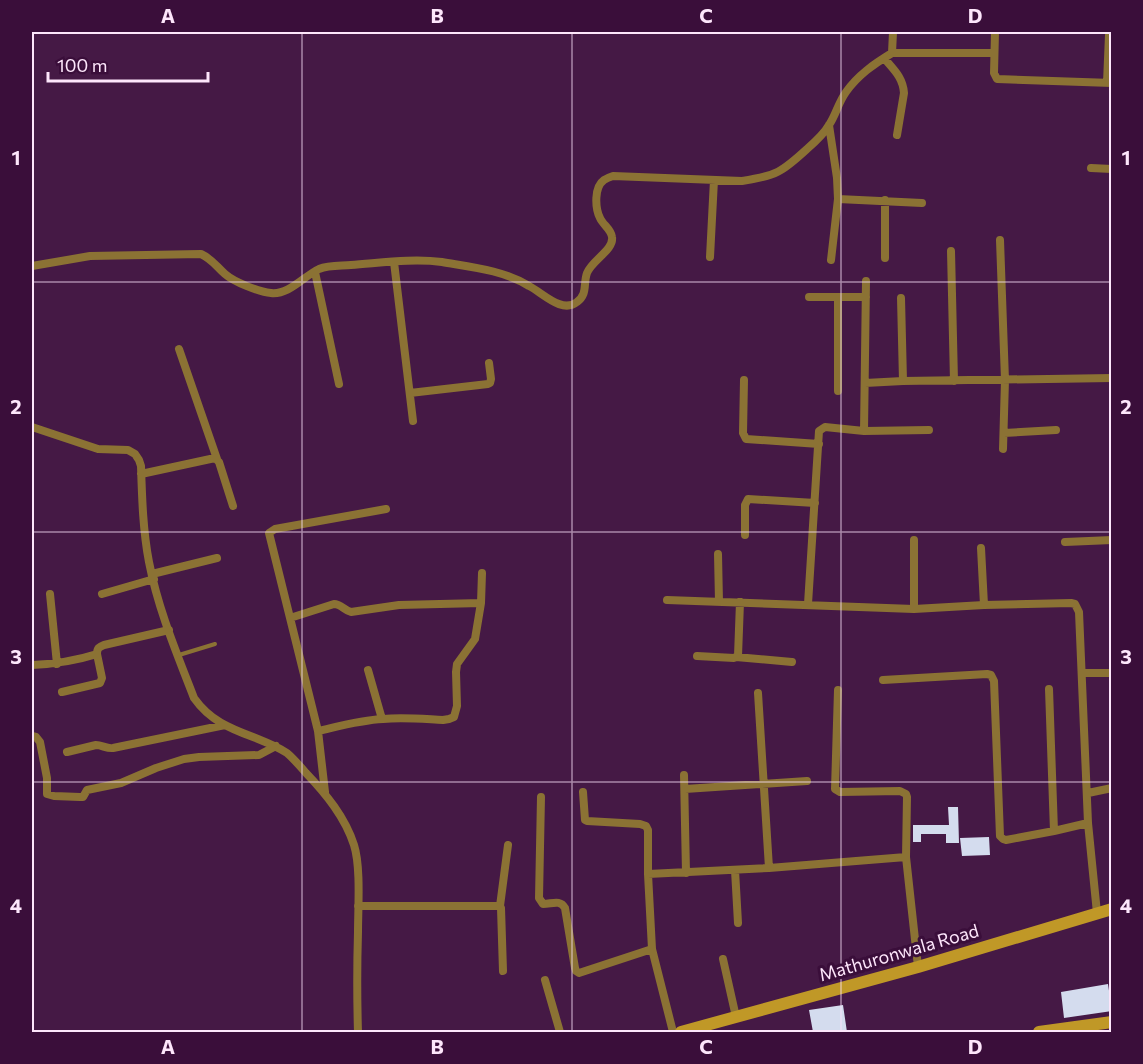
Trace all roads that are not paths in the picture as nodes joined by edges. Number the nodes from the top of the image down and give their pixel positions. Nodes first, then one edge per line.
1 (893, 32) edge
2 (995, 32) edge
3 (1109, 35) dead end
4 (994, 53) junction
5 (888, 55) junction
6 (1109, 83) edge
7 (829, 125) junction
8 (897, 135) dead end
9 (1091, 168) dead end
10 (1112, 169) edge
11 (714, 180) junction
12 (838, 199) junction
13 (885, 200) junction
14 (922, 203) dead end
15 (1000, 240) dead end
16 (951, 251) dead end
17 (710, 257) dead end
18 (885, 258) dead end
19 (831, 260) dead end
20 (394, 262) junction
21 (32, 266) edge
22 (315, 272) junction
23 (866, 280) dead end
24 (809, 297) dead end
25 (838, 297) junction
26 (866, 297) junction
27 (901, 298) dead end
28 (179, 349) dead end
29 (489, 363) dead end
30 (1112, 378) edge
31 (744, 380) dead end
32 (1005, 380) junction
33 (903, 381) junction
34 (954, 381) junction
35 (865, 383) junction
36 (339, 384) dead end
37 (838, 391) dead end
38 (410, 393) junction
39 (413, 421) dead end
40 (32, 427) edge
41 (929, 430) dead end
42 (1056, 430) dead end
43 (864, 431) junction
44 (1004, 433) junction
45 (819, 444) junction
46 (1004, 449) dead end
47 (217, 459) junction
48 (141, 474) junction
49 (814, 502) junction
50 (233, 506) dead end
51 (386, 509) dead end
52 (745, 535) dead end
53 (914, 540) dead end
54 (1112, 540) edge
55 (1065, 542) dead end
56 (981, 548) dead end
57 (718, 554) dead end
58 (217, 558) dead end
59 (482, 573) dead end
60 (153, 577) junction
61 (50, 594) dead end
62 (102, 594) dead end
63 (667, 600) dead end
64 (719, 602) junction
65 (740, 602) junction
66 (481, 603) junction
67 (808, 604) junction
68 (984, 605) junction
69 (914, 609) junction
70 (290, 618) junction
71 (169, 630) junction
72 (215, 644) dead end
73 (97, 654) junction
74 (178, 655) junction
75 (697, 656) dead end
76 (736, 657) junction
77 (792, 662) dead end
78 (57, 664) junction
79 (32, 665) edge
80 (369, 670) dead end
81 (1112, 673) edge
82 (1082, 674) junction
83 (883, 680) dead end
84 (1049, 689) dead end
85 (838, 690) dead end
86 (62, 692) dead end
87 (758, 693) dead end
88 (382, 719) junction
89 (225, 725) junction
90 (318, 731) junction
91 (32, 736) edge
92 (276, 746) junction
93 (67, 752) dead end
94 (684, 775) dead end
95 (807, 781) dead end
96 (764, 784) junction
97 (1112, 788) edge
98 (685, 789) junction
99 (583, 792) dead end
100 (325, 793) junction
101 (1088, 793) junction
102 (541, 797) dead end
103 (1088, 822) junction
104 (1054, 831) junction
105 (508, 844) dead end
106 (906, 857) junction
107 (769, 868) junction
108 (735, 870) junction
109 (686, 873) junction
110 (648, 874) junction
111 (358, 906) junction
112 (500, 906) junction
113 (1112, 909) edge
114 (1097, 913) junction
115 (738, 923) dead end
116 (652, 949) junction
117 (723, 959) dead end
118 (918, 967) junction
119 (503, 971) dead end
120 (545, 980) dead end
121 (736, 1017) junction
122 (1112, 1022) edge
123 (696, 1031) edge
124 (358, 1032) edge
125 (560, 1032) edge
126 (673, 1032) edge
127 (681, 1032) edge
128 (1039, 1032) edge

1 - 5 street
2 - 4 street
3 - 6 street
4 - 5 street
4 - 6 street
5 - 7 street
5 - 8 street
7 - 11 street
7 - 12 street
9 - 10 street
11 - 17 street
11 - 20 street
12 - 13 street
12 - 19 street
13 - 14 street
13 - 18 street
15 - 32 street
16 - 34 street
20 - 22 street
20 - 38 street
21 - 22 street
22 - 36 street
23 - 26 street
24 - 25 street
25 - 26 street
25 - 37 street
26 - 35 street
27 - 33 street
28 - 47 street
29 - 38 street
30 - 32 street
31 - 45 street
32 - 34 street
32 - 44 street
33 - 34 street
33 - 35 street
35 - 43 street
38 - 39 street
40 - 48 street
41 - 43 street
42 - 44 street
43 - 45 street
44 - 46 street
45 - 49 street
47 - 48 street
47 - 50 street
48 - 60 street
49 - 52 street
49 - 67 street
51 - 70 street
53 - 69 street
54 - 55 street
56 - 68 street
57 - 64 street
58 - 60 street
59 - 66 street
60 - 62 street
60 - 71 street
61 - 78 street
63 - 64 street
64 - 65 street
65 - 67 street
65 - 76 street
66 - 70 street
66 - 88 street
67 - 69 street
68 - 69 street
68 - 82 street
70 - 90 street
71 - 73 street
71 - 74 street
72 - 74 lane
73 - 78 street
73 - 86 street
74 - 89 street
75 - 76 street
76 - 77 street
78 - 79 street
80 - 88 street
81 - 82 street
82 - 101 street
83 - 104 street
84 - 104 street
85 - 106 street
87 - 96 street
88 - 90 street
89 - 92 street
89 - 93 street
90 - 100 street
91 - 92 street
92 - 100 street
94 - 98 street
95 - 96 street
96 - 98 street
96 - 107 street
97 - 101 street
98 - 109 street
99 - 110 street
100 - 111 street
101 - 103 street
102 - 116 street
103 - 104 street
103 - 114 street
105 - 112 street
106 - 107 street
106 - 118 street
107 - 108 street
108 - 109 street
108 - 115 street
109 - 110 street
110 - 116 street
111 - 112 street
111 - 124 street
112 - 119 street
113 - 114 street, Mathuronwala Road
114 - 118 street, Mathuronwala Road
116 - 126 street
117 - 121 street
118 - 121 street, Mathuronwala Road
120 - 125 street
121 - 123 street, Mathuronwala Road
122 - 128 street
123 - 127 street, Mathuronwala Road

